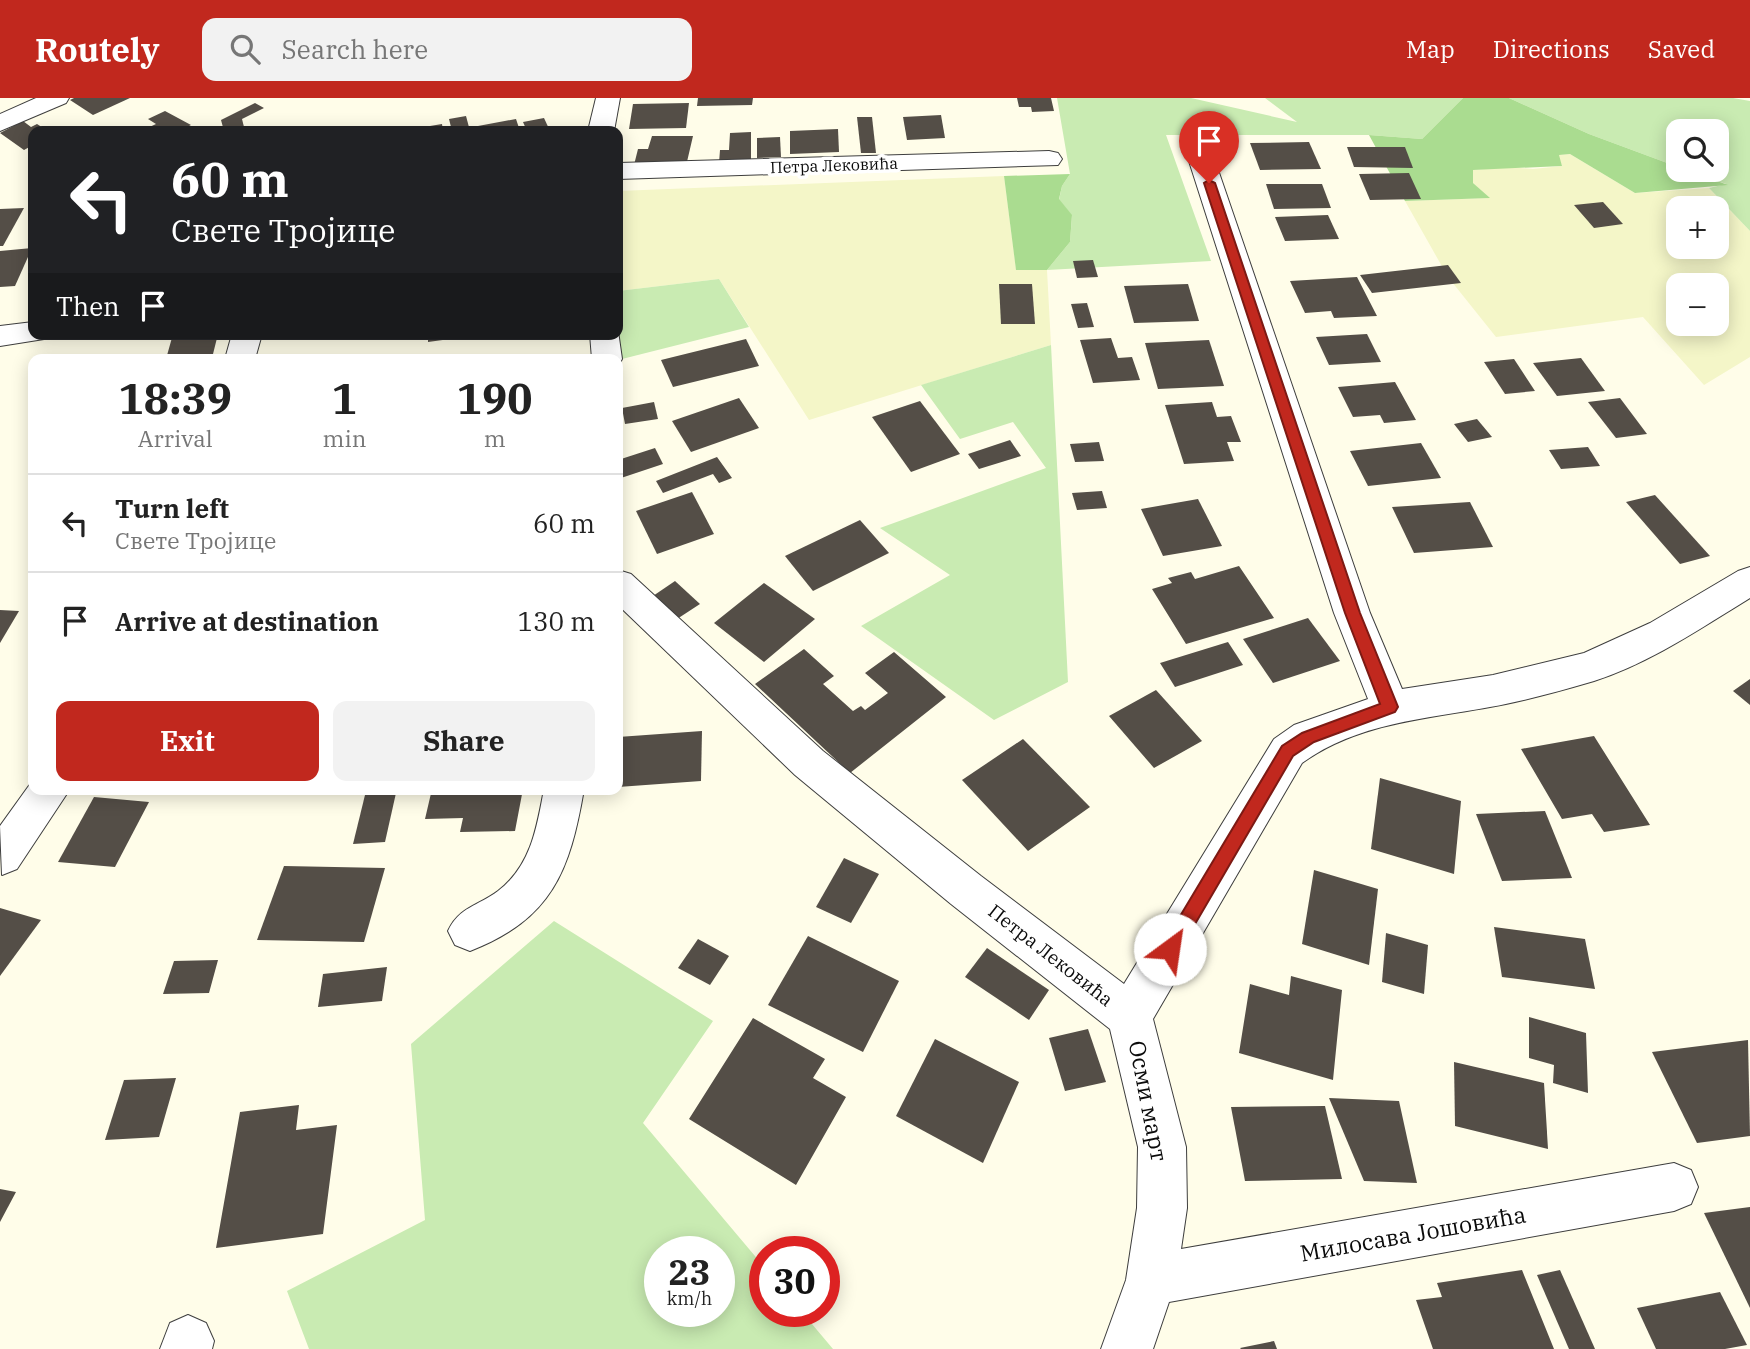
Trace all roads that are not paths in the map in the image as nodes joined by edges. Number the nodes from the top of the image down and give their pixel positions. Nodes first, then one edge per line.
1 (57, 98) edge
2 (608, 98) edge
3 (0, 123) edge
4 (602, 126) edge
5 (1201, 158) dead end
6 (1049, 159) dead end
7 (623, 172) edge
8 (28, 333) edge
9 (0, 336) edge
10 (1750, 581) edge
11 (623, 589) edge
12 (1390, 707) junction
13 (46, 795) edge
14 (563, 795) edge
15 (2, 856) dead end
16 (470, 931) dead end
17 (1130, 1016) junction
18 (1674, 1187) dead end
19 (1151, 1280) junction
20 (1127, 1349) edge

1 - 3 street
2 - 4 street
5 - 12 street
6 - 7 street, Петра Лековића
8 - 9 street
10 - 12 street, Петра Лековића
11 - 17 street, Петра Лековића
12 - 17 street, Петра Лековића
13 - 15 street
14 - 16 street
17 - 19 street, Осми март
18 - 19 street, Милосава Јошовића
19 - 20 street, Осми март

